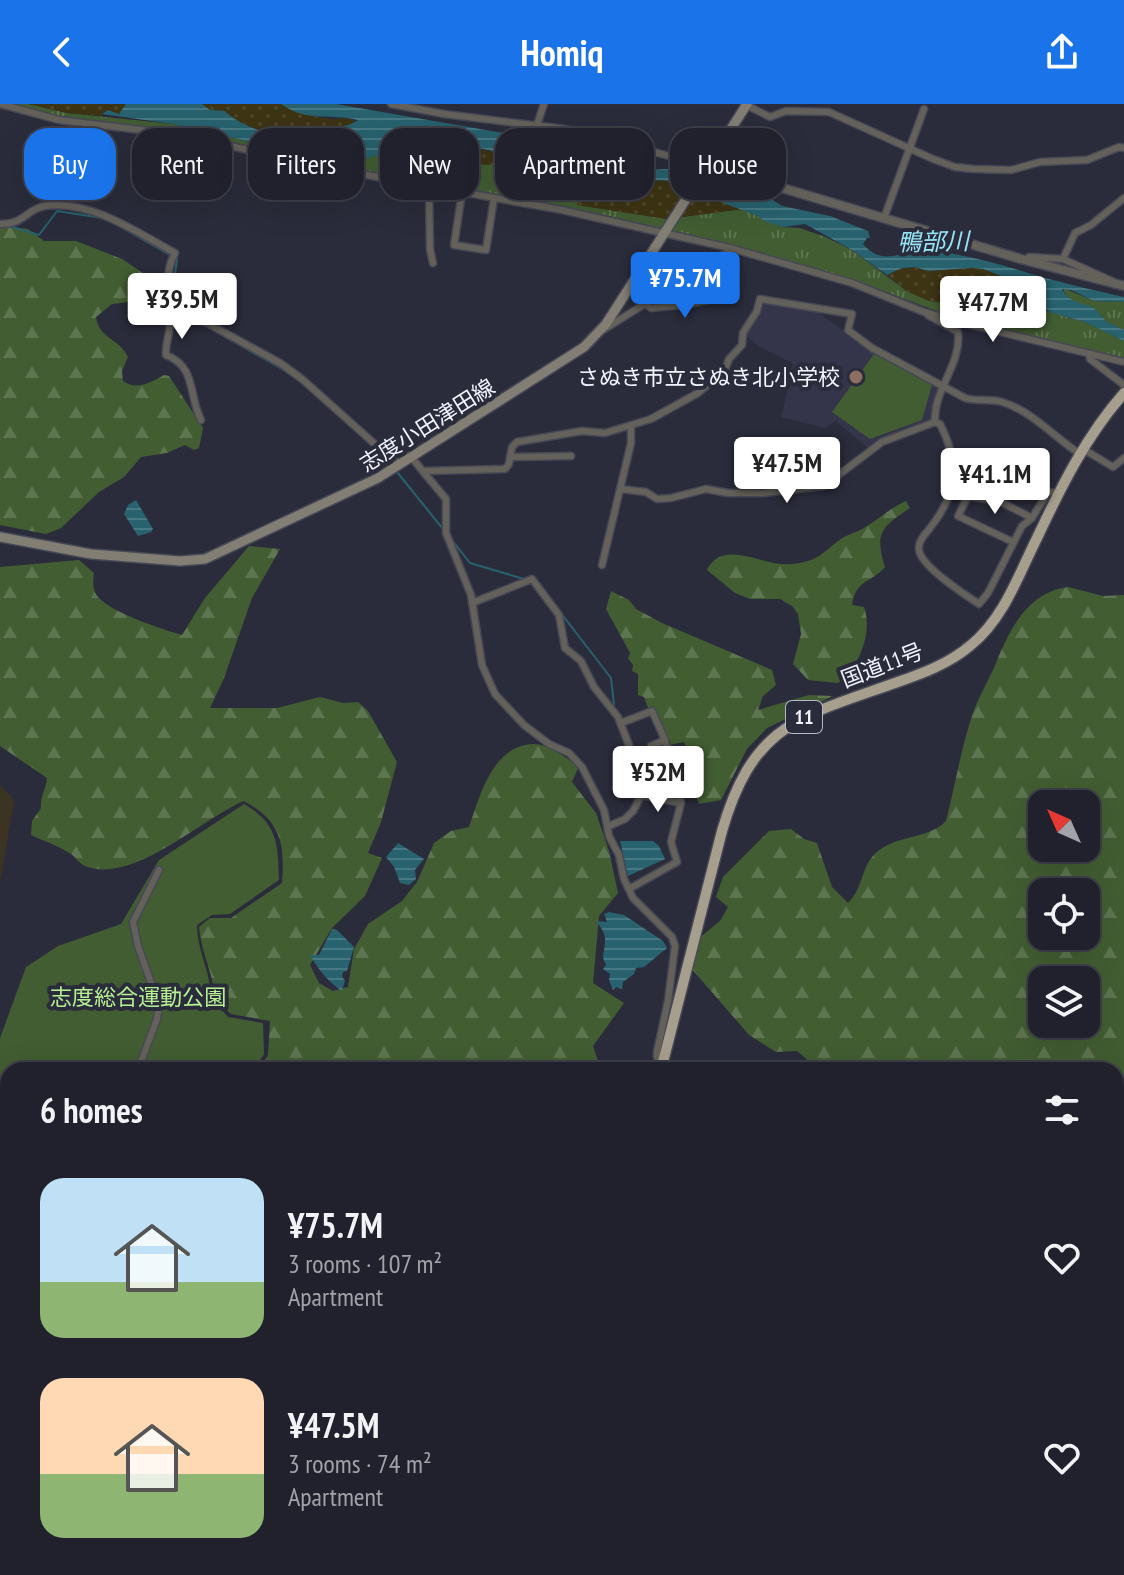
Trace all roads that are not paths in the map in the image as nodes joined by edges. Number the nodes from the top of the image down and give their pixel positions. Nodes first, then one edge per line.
1 (0, 104) edge
2 (394, 104) edge
3 (544, 104) edge
4 (746, 105) edge
5 (924, 109) dead end
6 (537, 125) junction
7 (732, 128) edge
8 (1124, 148) edge
9 (908, 149) junction
10 (670, 157) edge
11 (380, 177) edge
12 (786, 190) edge
13 (479, 196) edge
14 (494, 198) junction
15 (1124, 198) edge
16 (429, 200) edge
17 (461, 200) edge
18 (687, 200) edge
19 (884, 218) junction
20 (0, 224) edge
21 (666, 233) junction
22 (730, 248) junction
23 (1021, 259) junction
24 (1063, 259) junction
25 (433, 263) dead end
26 (1120, 285) edge
27 (728, 296) dead end
28 (167, 301) junction
29 (647, 305) junction
30 (924, 312) junction
31 (599, 332) junction
32 (1089, 354) junction
33 (1124, 362) edge
34 (1124, 385) edge
35 (942, 386) junction
36 (1124, 393) edge
37 (201, 420) dead end
38 (935, 422) junction
39 (631, 426) junction
40 (1082, 451) junction
41 (571, 456) dead end
42 (411, 457) junction
43 (510, 457) junction
44 (1124, 458) edge
45 (401, 464) junction
46 (423, 471) junction
47 (620, 489) junction
48 (1059, 493) junction
49 (1032, 518) junction
50 (0, 537) edge
51 (1013, 542) junction
52 (602, 565) dead end
53 (472, 603) junction
54 (621, 723) junction
55 (665, 740) junction
56 (676, 777) junction
57 (640, 795) junction
58 (681, 803) junction
59 (609, 826) junction
60 (159, 870) dead end
61 (629, 889) junction
62 (141, 1062) edge
63 (660, 1062) edge
64 (663, 1062) edge

1 - 11 street
2 - 6 street
3 - 6 street
4 - 7 main road, 志度小田津田線
4 - 9 street
5 - 9 street
6 - 10 street
8 - 9 street
9 - 19 street
12 - 19 street
13 - 14 street
14 - 17 street
14 - 21 street
15 - 24 street
16 - 25 street
18 - 21 main road, 志度小田津田線
19 - 23 street
20 - 28 street
21 - 22 street
21 - 31 main road, 志度小田津田線
22 - 29 street
22 - 30 street
23 - 24 street
23 - 26 street
24 - 26 street
27 - 29 street
28 - 37 street
28 - 45 street
29 - 31 street
30 - 32 street
30 - 35 street
31 - 42 main road, 志度小田津田線
32 - 33 street
32 - 34 street
35 - 38 street
35 - 39 street
35 - 40 street
36 - 40 highway, 国道11号 / 11
38 - 47 street
38 - 51 street
39 - 43 street
39 - 47 street
40 - 44 street
40 - 48 highway, 国道11号 / 11
41 - 43 street
42 - 45 main road, 志度小田津田線
42 - 46 street
43 - 46 street
45 - 50 main road, 志度小田津田線
46 - 53 street
47 - 52 street
48 - 49 street
48 - 64 highway, 国道11号 / 11
49 - 51 street
49 - 51 street
53 - 54 street
53 - 59 street
54 - 55 street
54 - 57 street
55 - 56 street
55 - 56 street
56 - 58 street
57 - 58 street
57 - 59 street
58 - 61 street
59 - 61 street
60 - 62 street
61 - 63 street

